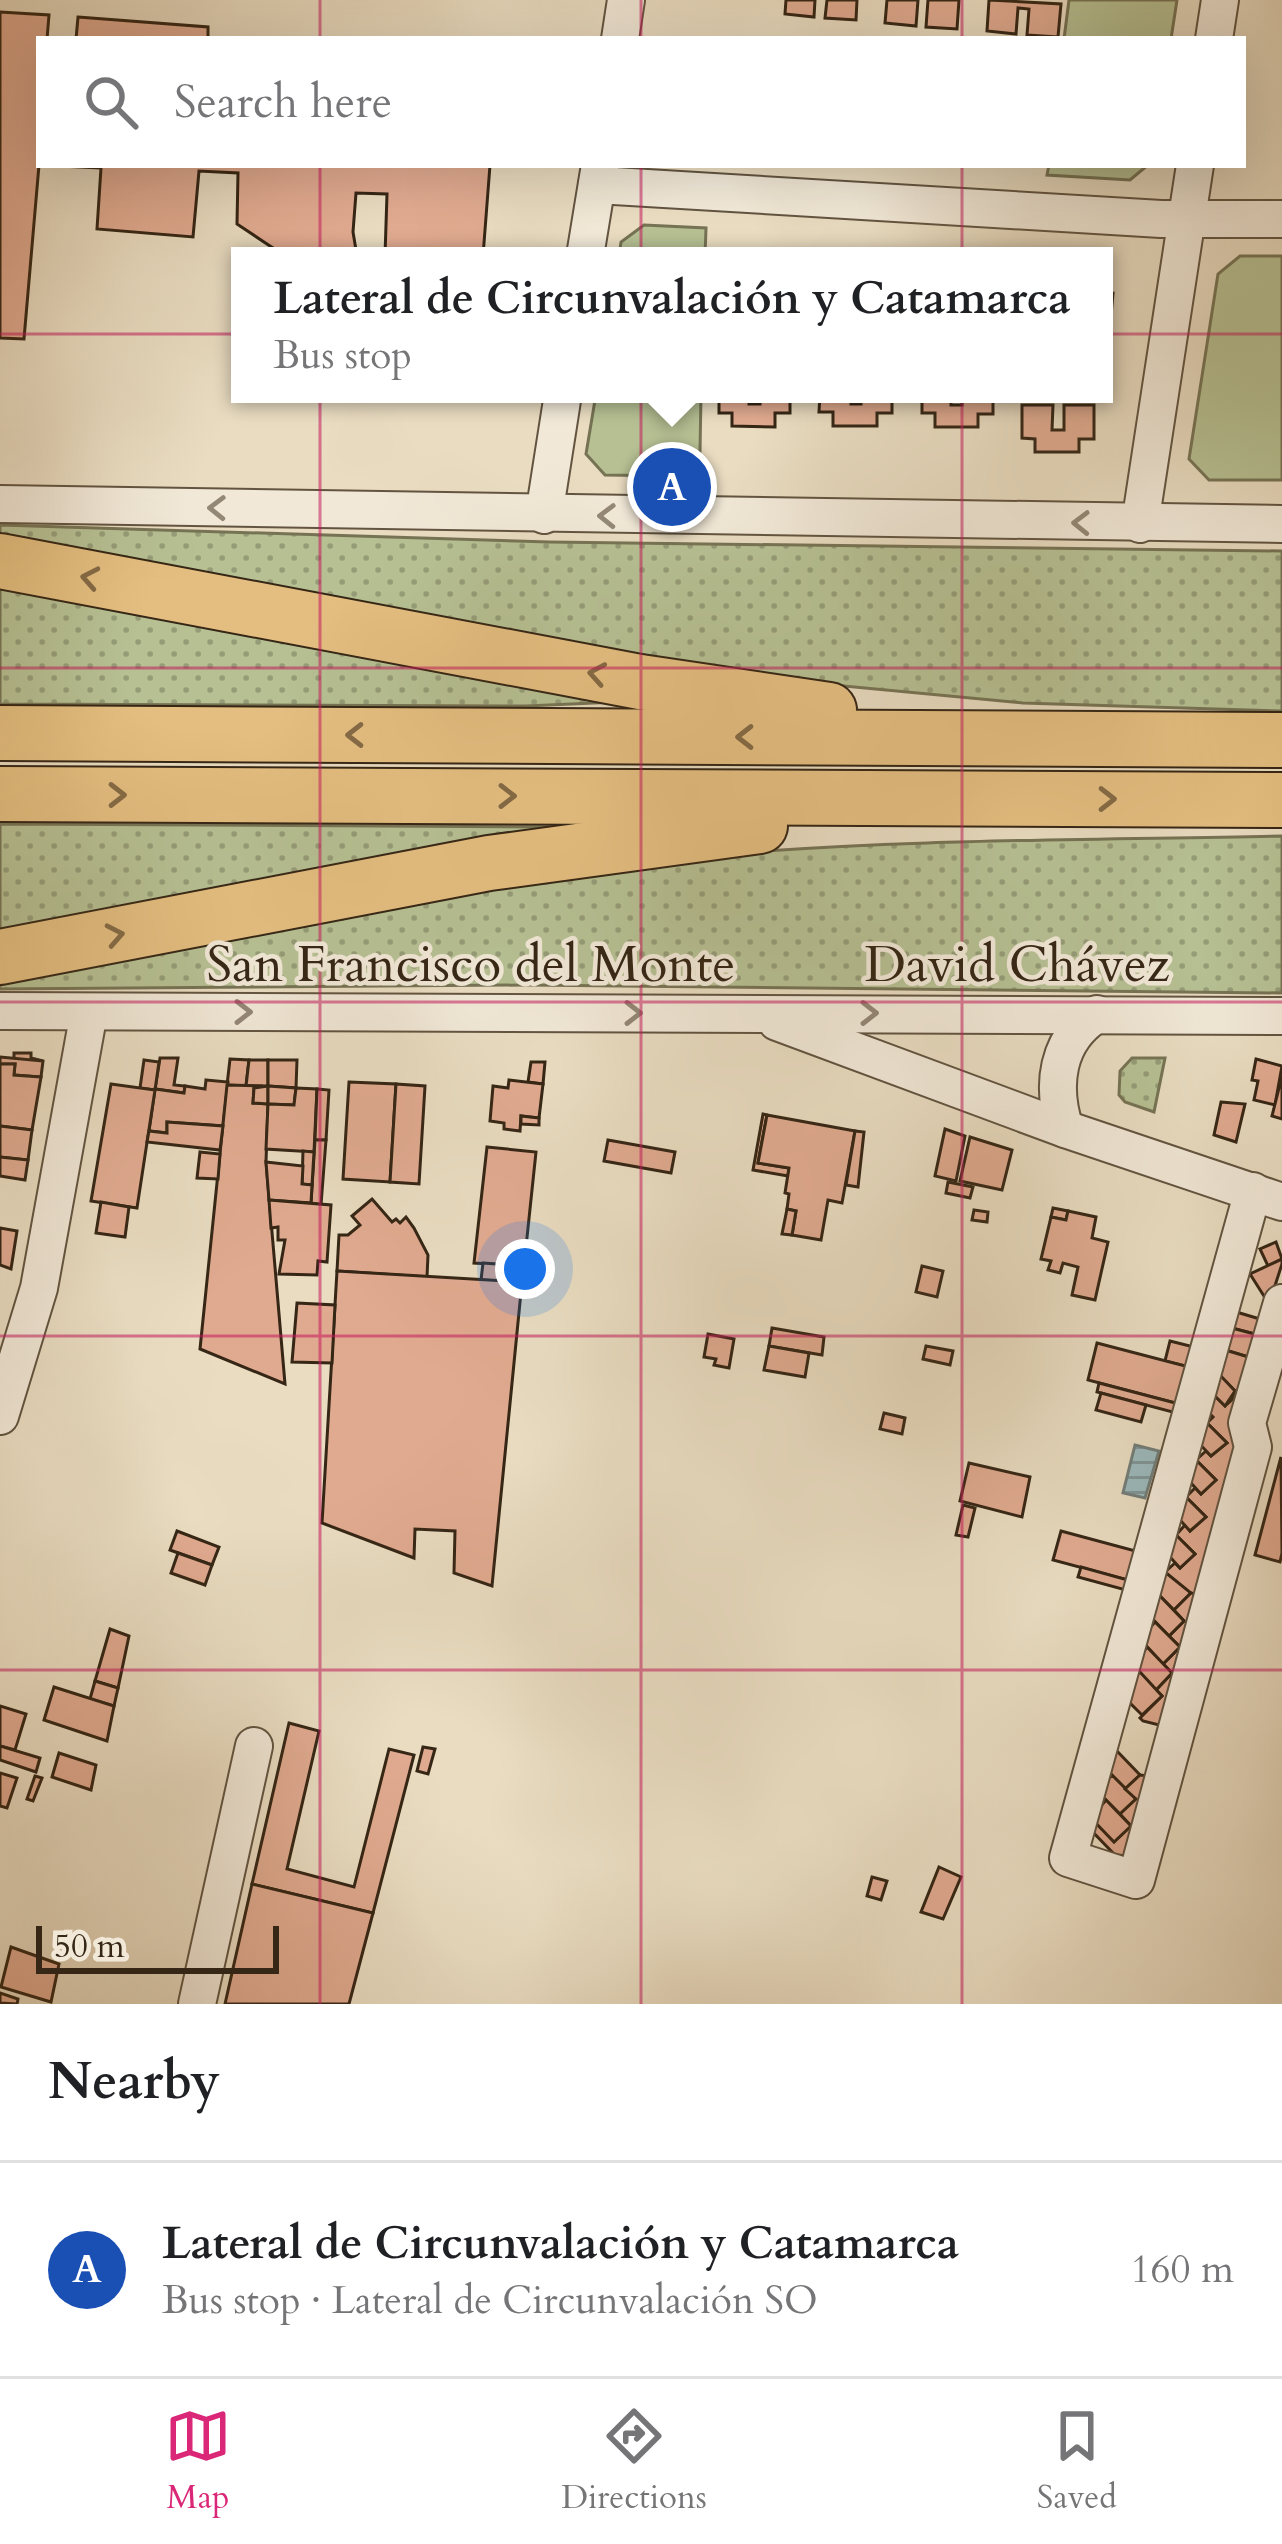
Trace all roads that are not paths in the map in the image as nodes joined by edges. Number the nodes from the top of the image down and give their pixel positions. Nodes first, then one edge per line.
1 (626, 0) edge
2 (1220, 0) edge
3 (620, 36) edge
4 (1214, 36) edge
5 (1195, 168) edge
6 (598, 175) edge
7 (1187, 219) junction
8 (1282, 219) edge
9 (586, 247) edge
10 (562, 403) edge
11 (0, 504) edge
12 (544, 515) junction
13 (1140, 524) junction
14 (1282, 524) edge
15 (0, 561) edge
16 (0, 733) edge
17 (1130, 740) junction
18 (1282, 740) edge
19 (0, 794) edge
20 (1013, 798) junction
21 (1282, 800) edge
22 (0, 957) edge
23 (0, 1011) edge
24 (89, 1012) junction
25 (752, 1013) junction
26 (1097, 1014) junction
27 (1282, 1016) edge
28 (1065, 1129) junction
29 (1267, 1196) edge
30 (1282, 1304) edge
31 (0, 1416) edge
32 (254, 1746) dead end
33 (197, 2004) edge

1 - 3 street
2 - 4 street
5 - 7 street
6 - 7 street
6 - 9 street
7 - 8 street
7 - 13 street
10 - 12 street
12 -> 11 street
13 -> 12 street
13 - 14 street
17 -> 15 highway
17 -> 16 highway
17 - 18 highway
19 -> 20 highway
20 -> 21 highway
22 -> 20 highway
23 - 24 street, San Francisco del Monte
24 -> 25 street, San Francisco del Monte
24 - 31 street
25 -> 26 street, David Chávez
25 - 28 street, San Francisco del Monte
26 - 27 street, David Chávez
26 - 28 street
28 - 29 street, San Francisco del Monte
29 - 30 street
32 - 33 street

